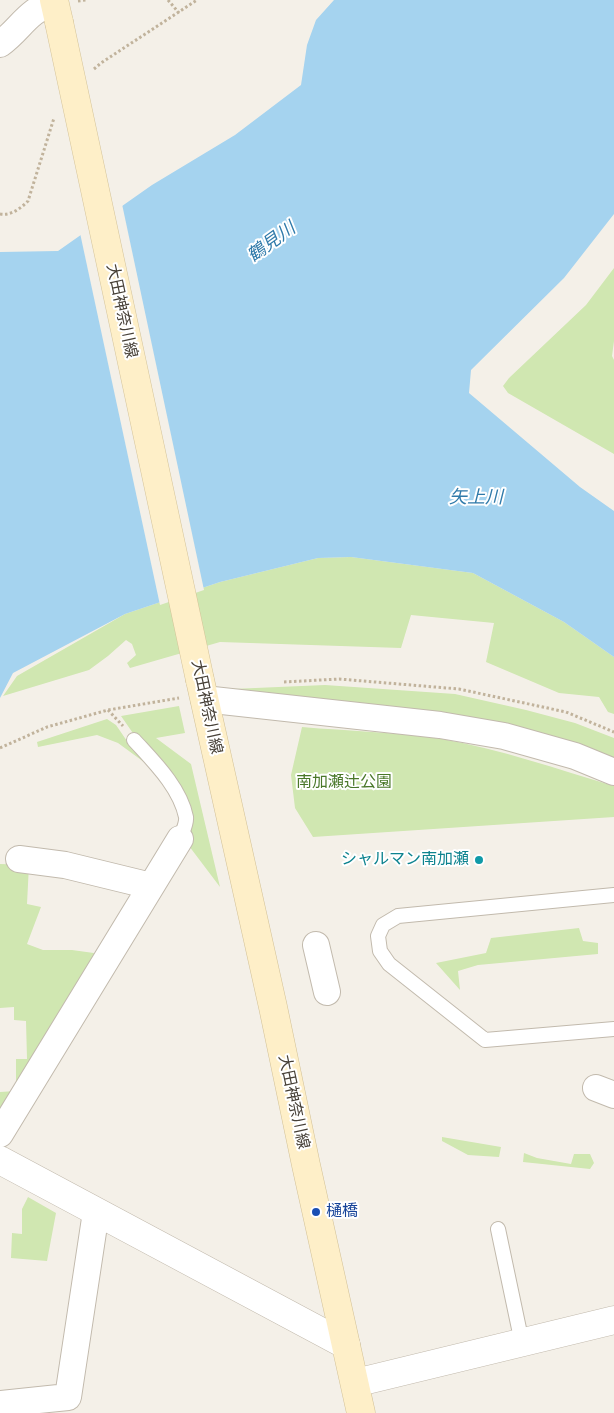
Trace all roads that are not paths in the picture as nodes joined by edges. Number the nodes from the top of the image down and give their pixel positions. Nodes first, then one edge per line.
1 (56, 8) edge
2 (0, 44) edge
3 (196, 692) junction
4 (134, 740) road end
5 (614, 772) edge
6 (180, 839) joint
7 (19, 859) dead end
8 (151, 886) junction
9 (614, 895) edge
10 (316, 945) dead end
11 (327, 992) dead end
12 (614, 1029) edge
13 (0, 1134) edge
14 (0, 1160) edge
15 (96, 1212) junction
16 (498, 1229) dead end
17 (614, 1320) edge
18 (522, 1342) junction
19 (346, 1345) junction
20 (355, 1384) junction
21 (0, 1404) edge
22 (361, 1413) edge

1 - 2 street
1 - 3 main road, 大田神奈川線, bridge
3 - 5 street
3 - 19 main road, 大田神奈川線
4 - 6 lane
6 - 8 street
7 - 8 street
8 - 13 street
9 - 12 lane
10 - 11 street
14 - 15 street
15 - 19 street
15 - 21 street
16 - 18 lane
17 - 18 street
18 - 20 street
19 - 20 main road, 大田神奈川線
20 - 22 main road, 大田神奈川線

